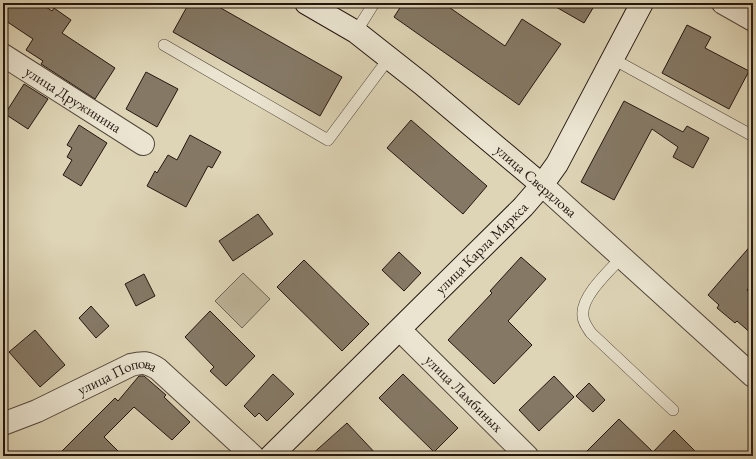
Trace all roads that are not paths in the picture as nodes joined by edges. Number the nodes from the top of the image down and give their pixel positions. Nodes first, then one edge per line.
1 (306, 3) edge
2 (374, 3) edge
3 (642, 3) edge
4 (723, 3) edge
5 (753, 20) edge
6 (356, 32) junction
7 (164, 45) dead end
8 (3, 56) edge
9 (389, 58) junction
10 (613, 59) junction
11 (753, 136) edge
12 (143, 144) dead end
13 (542, 185) junction
14 (622, 257) junction
15 (400, 330) junction
16 (753, 376) edge
17 (673, 410) dead end
18 (3, 424) edge
19 (268, 456) edge
20 (527, 456) edge

1 - 6 street, улица Свердлова
2 - 6 lane
3 - 10 street, улица Карла Маркса
4 - 5 street
6 - 9 street, улица Свердлова
7 - 9 lane
8 - 12 street, улица Дружинина
9 - 13 street, улица Свердлова
10 - 11 lane
10 - 13 street, улица Карла Маркса
13 - 14 street, улица Свердлова
13 - 15 street, улица Карла Маркса
14 - 16 street, улица Свердлова
14 - 17 lane
15 - 19 street, улица Карла Маркса
15 - 20 street, улица Ламбиных
18 - 19 street, улица Попова

